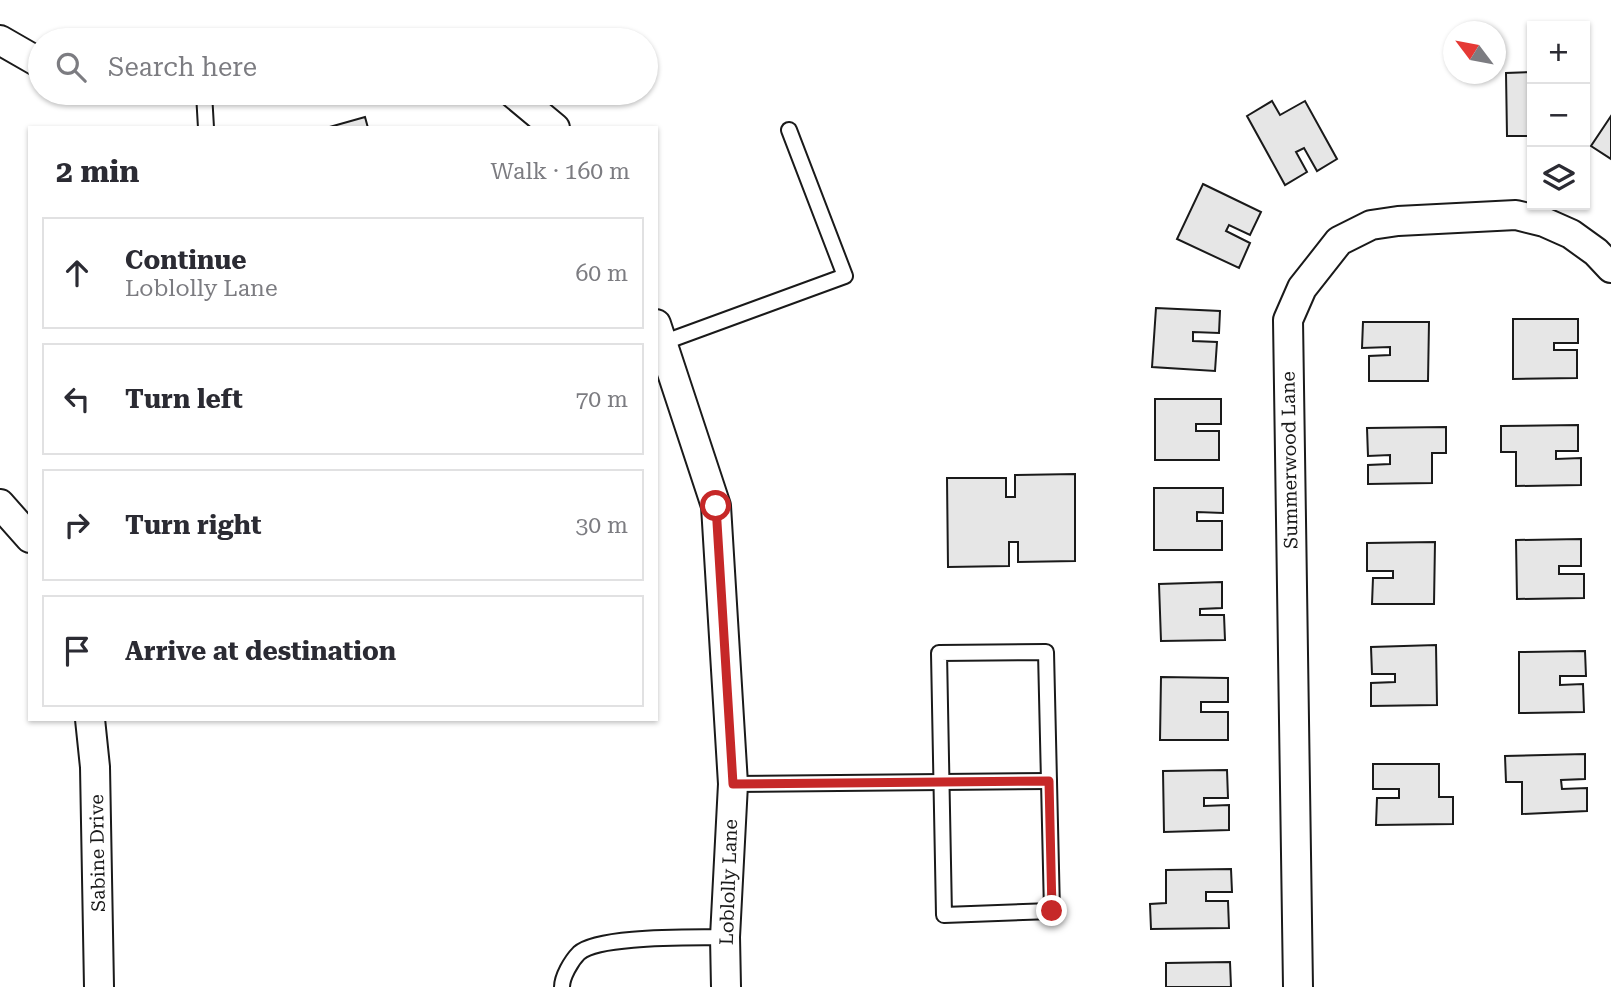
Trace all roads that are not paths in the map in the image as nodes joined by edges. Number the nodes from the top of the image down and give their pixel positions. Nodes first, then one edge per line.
1 (0, 40) edge
2 (28, 56) edge
3 (205, 105) edge
4 (527, 105) edge
5 (206, 126) edge
6 (553, 126) edge
7 (789, 130) dead end
8 (1611, 268) edge
9 (659, 334) edge
10 (0, 504) edge
11 (28, 536) edge
12 (90, 721) edge
13 (1049, 781) junction
14 (940, 782) junction
15 (733, 784) junction
16 (725, 937) junction
17 (99, 987) edge
18 (562, 987) edge
19 (726, 987) edge
20 (1298, 987) edge

1 - 2 street
3 - 5 lane
4 - 6 street
7 - 9 lane
8 - 20 street, Summerwood Lane
9 - 15 street, Loblolly Lane
10 - 11 street
12 - 17 street, Sabine Drive
13 - 14 lane
13 - 14 lane
13 - 14 lane
14 - 15 lane
15 - 16 street, Loblolly Lane
16 - 18 lane
16 - 19 street, Loblolly Lane

